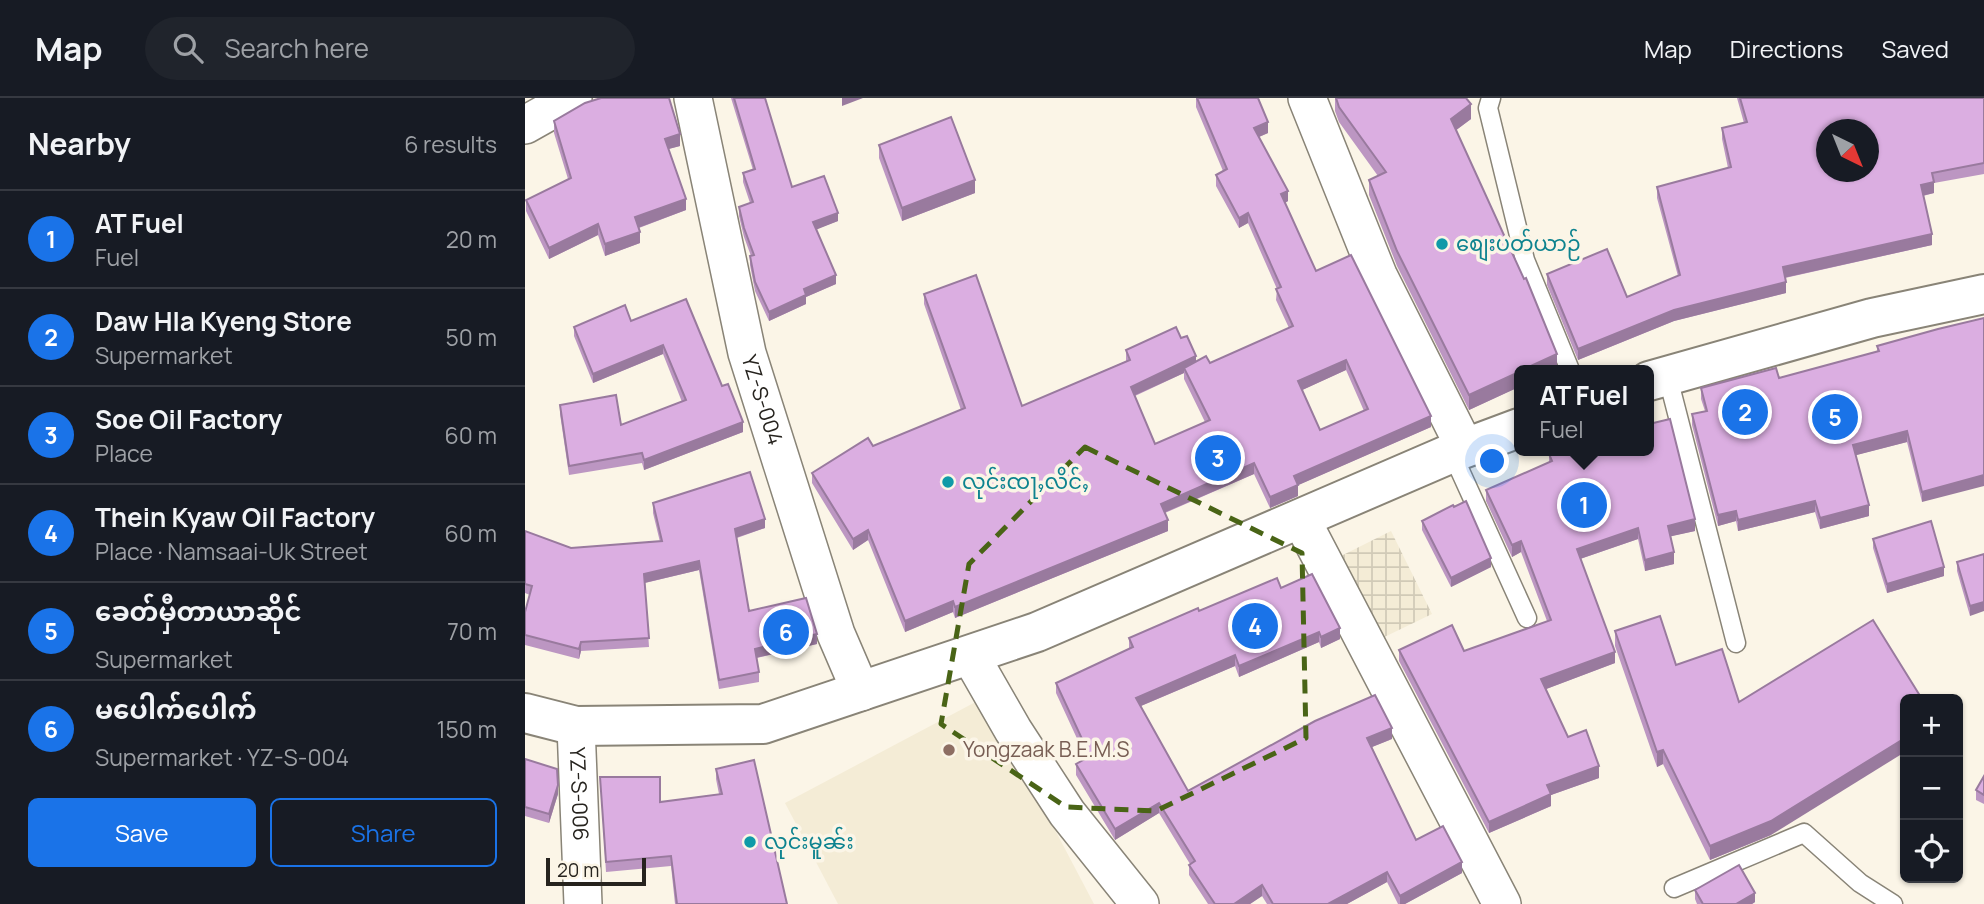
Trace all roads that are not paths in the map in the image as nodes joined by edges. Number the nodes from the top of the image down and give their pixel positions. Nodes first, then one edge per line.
1 (573, 98) edge
2 (693, 98) edge
3 (1307, 98) edge
4 (1491, 98) edge
5 (525, 125) edge
6 (1984, 294) edge
7 (1568, 365) edge
8 (1658, 377) edge
9 (1514, 430) edge
10 (1459, 451) junction
11 (1301, 519) junction
12 (1527, 618) dead end
13 (1736, 643) dead end
14 (970, 655) junction
15 (861, 692) junction
16 (525, 713) edge
17 (576, 726) junction
18 (1674, 888) dead end
19 (583, 904) edge
20 (1140, 904) edge
21 (1502, 904) edge
22 (1893, 904) edge

1 - 5 street
2 - 15 street, YZ-S-004
3 - 10 street
4 - 7 lane
6 - 8 highway
8 - 13 lane
9 - 10 highway
10 - 11 highway
10 - 12 lane
11 - 14 highway
11 - 21 street
14 - 15 highway
14 - 20 street
15 - 17 highway
16 - 17 highway
17 - 19 street, YZ-S-006
18 - 22 lane

